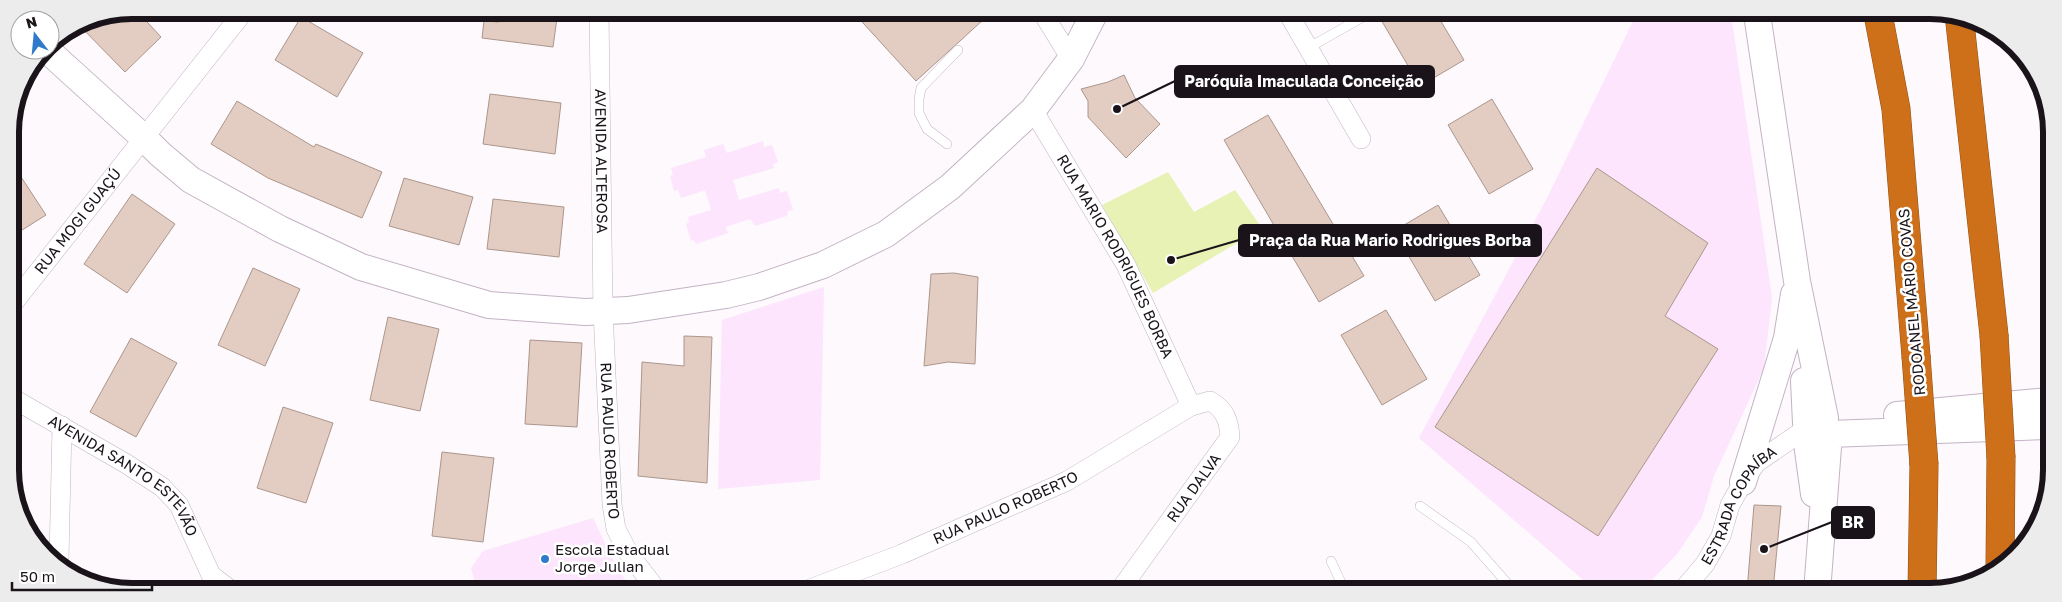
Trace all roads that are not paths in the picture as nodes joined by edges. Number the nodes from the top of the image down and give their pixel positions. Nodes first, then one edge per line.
1 (238, 19) edge
2 (600, 19) edge
3 (1046, 19) edge
4 (1091, 19) edge
5 (1291, 19) edge
6 (1359, 19) edge
7 (1758, 19) edge
8 (1879, 19) edge
9 (1959, 23) edge
10 (1308, 48) junction
11 (958, 50) dead end
12 (1071, 59) junction
13 (58, 60) edge
14 (1033, 110) junction
15 (144, 138) junction
16 (1361, 139) dead end
17 (947, 144) dead end
18 (1797, 281) junction
19 (19, 296) edge
20 (603, 311) junction
21 (19, 402) edge
22 (2043, 402) edge
23 (1191, 406) junction
24 (62, 426) junction
25 (2043, 426) edge
26 (1816, 427) junction
27 (1743, 482) junction
28 (1420, 506) dead end
29 (59, 556) edge
30 (2000, 559) edge
31 (1332, 561) dead end
32 (209, 582) edge
33 (651, 583) edge
34 (827, 583) edge
35 (1125, 583) edge
36 (1342, 583) edge
37 (1507, 583) edge
38 (1689, 583) edge
39 (1818, 583) edge
40 (1922, 583) edge

1 - 15 street, RUA MOGI GUAÇÚ
2 - 20 street, AVENIDA ALTEROSA
3 - 12 street
4 - 12 street
5 - 10 street
6 - 10 lane
7 - 18 street
8 - 40 highway, RODOANEL MÁRIO COVAS, bridge
9 - 30 highway, bridge
10 - 16 street
11 - 17 lane
12 - 14 street
13 - 15 street
14 - 20 street
14 - 23 street, RUA MARIO RODRIGUES BORBA
15 - 19 street, RUA MOGI GUAÇÚ
15 - 20 street
18 - 26 street
18 - 27 street
20 - 33 street, RUA PAULO ROBERTO
21 - 24 street, AVENIDA SANTO ESTEVÃO
22 - 26 street
23 - 34 street, RUA PAULO ROBERTO
23 - 35 street, RUA DALVA
24 - 29 street
24 - 32 street, AVENIDA SANTO ESTEVÃO
25 - 26 street
26 - 27 street, ESTRADA COPAÍBA
26 - 39 street
27 - 38 street, ESTRADA COPAÍBA
28 - 37 lane
31 - 36 lane

